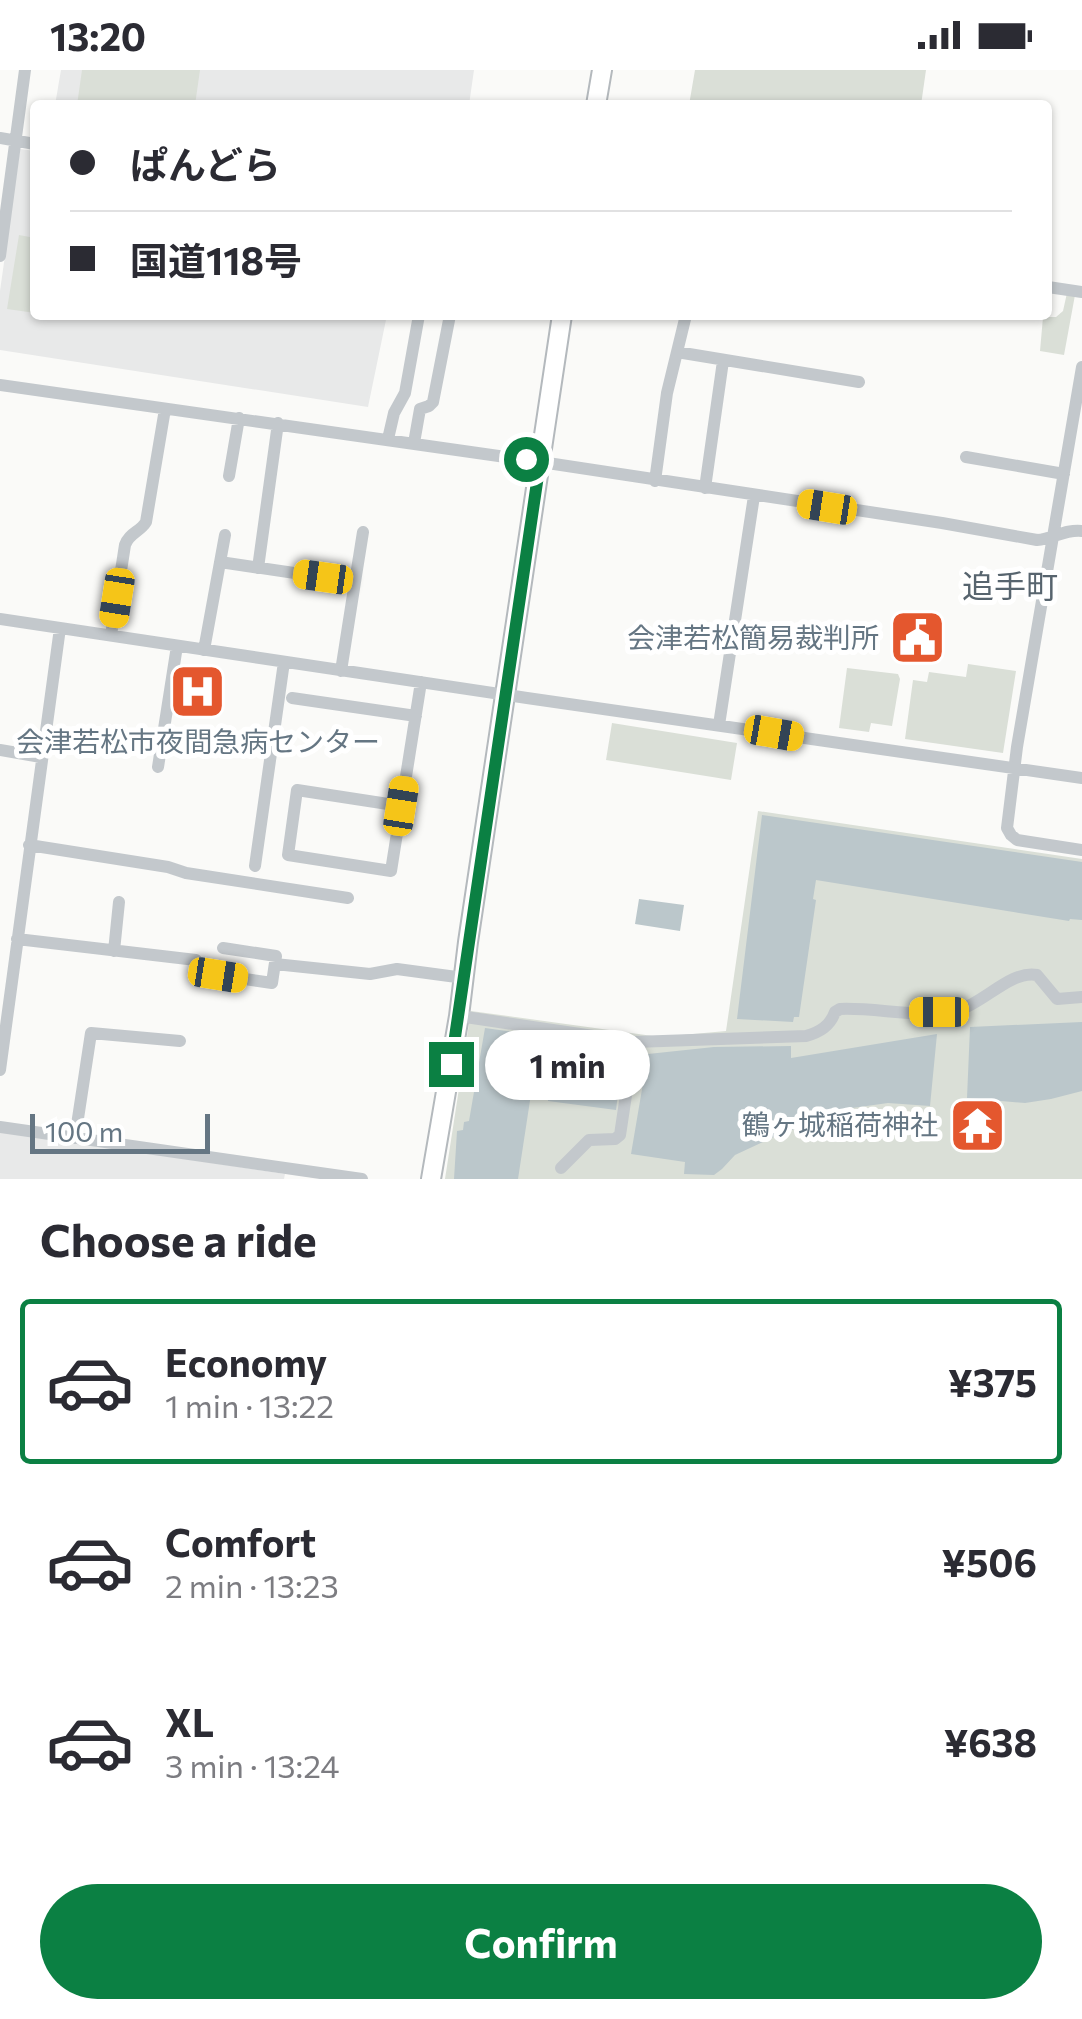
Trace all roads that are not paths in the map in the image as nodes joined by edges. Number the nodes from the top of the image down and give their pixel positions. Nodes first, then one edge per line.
1 (25, 70) edge
2 (602, 70) edge
3 (597, 100) edge
4 (0, 138) edge
5 (17, 142) junction
6 (30, 143) edge
7 (2, 232) edge
8 (0, 256) edge
9 (1052, 288) edge
10 (1082, 292) edge
11 (418, 320) edge
12 (449, 320) edge
13 (561, 320) edge
14 (685, 320) edge
15 (678, 352) junction
16 (723, 361) junction
17 (1082, 367) edge
18 (859, 382) dead end
19 (0, 385) edge
20 (165, 408) junction
21 (239, 418) junction
22 (278, 423) junction
23 (388, 439) junction
24 (414, 443) junction
25 (966, 456) dead end
26 (540, 462) junction
27 (1064, 474) junction
28 (229, 476) dead end
29 (655, 480) junction
30 (705, 488) junction
31 (754, 496) junction
32 (1082, 531) edge
33 (363, 532) dead end
34 (225, 535) dead end
35 (1054, 536) junction
36 (220, 562) junction
37 (258, 568) junction
38 (355, 582) junction
39 (0, 619) edge
40 (60, 628) junction
41 (111, 636) junction
42 (177, 646) junction
43 (204, 650) junction
44 (284, 662) junction
45 (341, 671) junction
46 (421, 682) junction
47 (505, 694) junction
48 (292, 698) dead end
49 (416, 716) junction
50 (719, 724) junction
51 (0, 750) edge
52 (41, 756) junction
53 (158, 767) dead end
54 (1014, 768) junction
55 (1082, 778) edge
56 (401, 806) junction
57 (29, 845) junction
58 (1082, 850) edge
59 (255, 866) dead end
60 (348, 898) dead end
61 (120, 902) dead end
62 (17, 939) junction
63 (223, 948) dead end
64 (114, 951) junction
65 (196, 960) dead end
66 (275, 964) junction
67 (218, 975) dead end
68 (464, 978) junction
69 (1082, 996) edge
70 (459, 1016) junction
71 (180, 1041) dead end
72 (634, 1042) junction
73 (0, 1070) edge
74 (0, 1127) edge
75 (76, 1138) junction
76 (561, 1168) dead end
77 (339, 1177) edge
78 (362, 1179) edge
79 (431, 1179) edge

1 - 5 street
2 - 3 highway
4 - 5 street
5 - 6 street
5 - 7 street
7 - 8 street
9 - 10 street
11 - 23 street
12 - 24 street
13 - 26 highway
14 - 15 street
15 - 16 street
15 - 29 street
16 - 18 street
16 - 30 street
17 - 27 street
19 - 20 street
20 - 21 street
20 - 41 street
21 - 22 street
21 - 28 street
22 - 23 street
22 - 37 street
23 - 24 street
24 - 26 street
25 - 27 street
26 - 29 street
26 - 47 highway
27 - 35 street
29 - 30 street
30 - 31 street
31 - 35 street
31 - 50 street
32 - 35 street
33 - 38 street
34 - 36 street
35 - 54 street
36 - 37 street
36 - 43 street
37 - 38 street
38 - 45 street
39 - 40 street
40 - 41 street
40 - 52 street
41 - 42 street
42 - 43 street
42 - 53 street
43 - 44 street
44 - 45 street
44 - 59 street
45 - 46 street
46 - 47 street
46 - 49 street
47 - 50 street
47 - 68 highway
48 - 49 street
49 - 56 street
50 - 54 street
51 - 52 street
52 - 57 street
54 - 55 street
54 - 58 street
56 - 56 street
57 - 60 street
57 - 62 street
61 - 64 street
62 - 64 street
62 - 73 street
63 - 66 street
64 - 65 street
66 - 67 street
66 - 68 street
68 - 70 highway
69 - 72 street
70 - 72 street
70 - 79 highway
71 - 75 street
72 - 76 street
74 - 75 street
75 - 77 street
77 - 78 street

